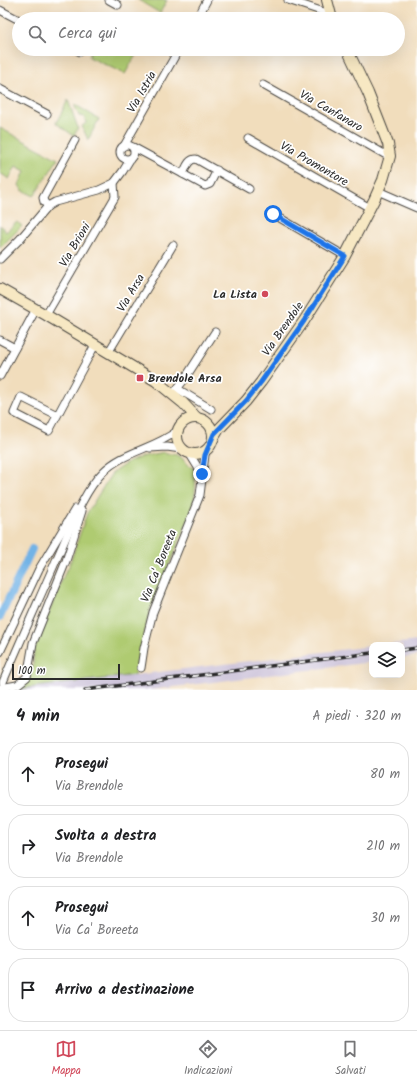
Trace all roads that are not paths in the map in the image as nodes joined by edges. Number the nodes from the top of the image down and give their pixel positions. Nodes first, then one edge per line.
1 (109, 0) edge
2 (207, 0) edge
3 (288, 0) edge
4 (327, 0) edge
5 (118, 5) dead end
6 (0, 10) edge
7 (201, 12) edge
8 (324, 12) edge
9 (330, 12) edge
10 (12, 16) edge
11 (175, 56) edge
12 (350, 56) edge
13 (263, 85) dead end
14 (0, 89) edge
15 (47, 114) dead end
16 (248, 138) dead end
17 (75, 140) dead end
18 (124, 146) junction
19 (133, 147) junction
20 (390, 156) junction
21 (131, 158) junction
22 (217, 170) junction
23 (183, 174) junction
24 (114, 183) junction
25 (249, 189) dead end
26 (378, 191) junction
27 (48, 206) junction
28 (370, 208) junction
29 (417, 208) edge
30 (273, 214) dead end
31 (173, 245) dead end
32 (345, 256) junction
33 (0, 259) edge
34 (0, 289) edge
35 (36, 309) junction
36 (46, 315) junction
37 (215, 332) dead end
38 (0, 340) edge
39 (95, 345) junction
40 (15, 348) junction
41 (108, 353) junction
42 (0, 376) edge
43 (175, 393) junction
44 (210, 408) dead end
45 (235, 412) junction
46 (57, 415) junction
47 (201, 419) junction
48 (179, 427) junction
49 (213, 438) junction
50 (148, 448) junction
51 (207, 449) junction
52 (185, 451) junction
53 (202, 474) junction
54 (87, 495) junction
55 (0, 652) edge
56 (141, 668) dead end
57 (1, 685) edge

1 - 5 street
2 - 7 street
3 - 8 street
4 - 9 street
6 - 10 street
11 - 18 street, Via Istria
12 - 20 street, Via Brendole
13 - 20 street, Via Canfanaro
14 - 15 street
16 - 28 street, Via Promontore
17 - 27 street
18 - 19 street
18 - 21 street
19 - 21 street
19 - 23 street
20 - 26 street, Via Brendole
21 - 24 street
22 - 23 street
22 - 23 street
22 - 25 street
24 - 27 street
24 - 36 street, Via Brioni
26 - 28 street, Via Brendole
26 - 29 street
27 - 33 street
28 - 32 street, Via Brendole
30 - 32 street
31 - 41 street, Via Arsa
32 - 45 street, Via Brendole
34 - 35 street
35 - 36 street
35 - 40 street
36 - 39 street
37 - 43 street
38 - 40 street
39 - 41 street
39 - 46 street
40 - 42 street
41 - 43 street
43 - 44 street
43 - 47 street
43 - 48 street
45 - 47 street, Via Brendole
45 - 49 street, Via Brendole
46 - 46 street
47 - 48 street
47 - 49 street
48 - 50 street
48 - 52 street
49 - 51 street
50 - 52 street
50 - 54 street
51 - 52 street
51 - 53 street, Via Ca' Boreeta
52 - 53 street
53 - 56 street, Via Ca' Boreeta
54 - 55 street
54 - 57 street
54 - 57 street

